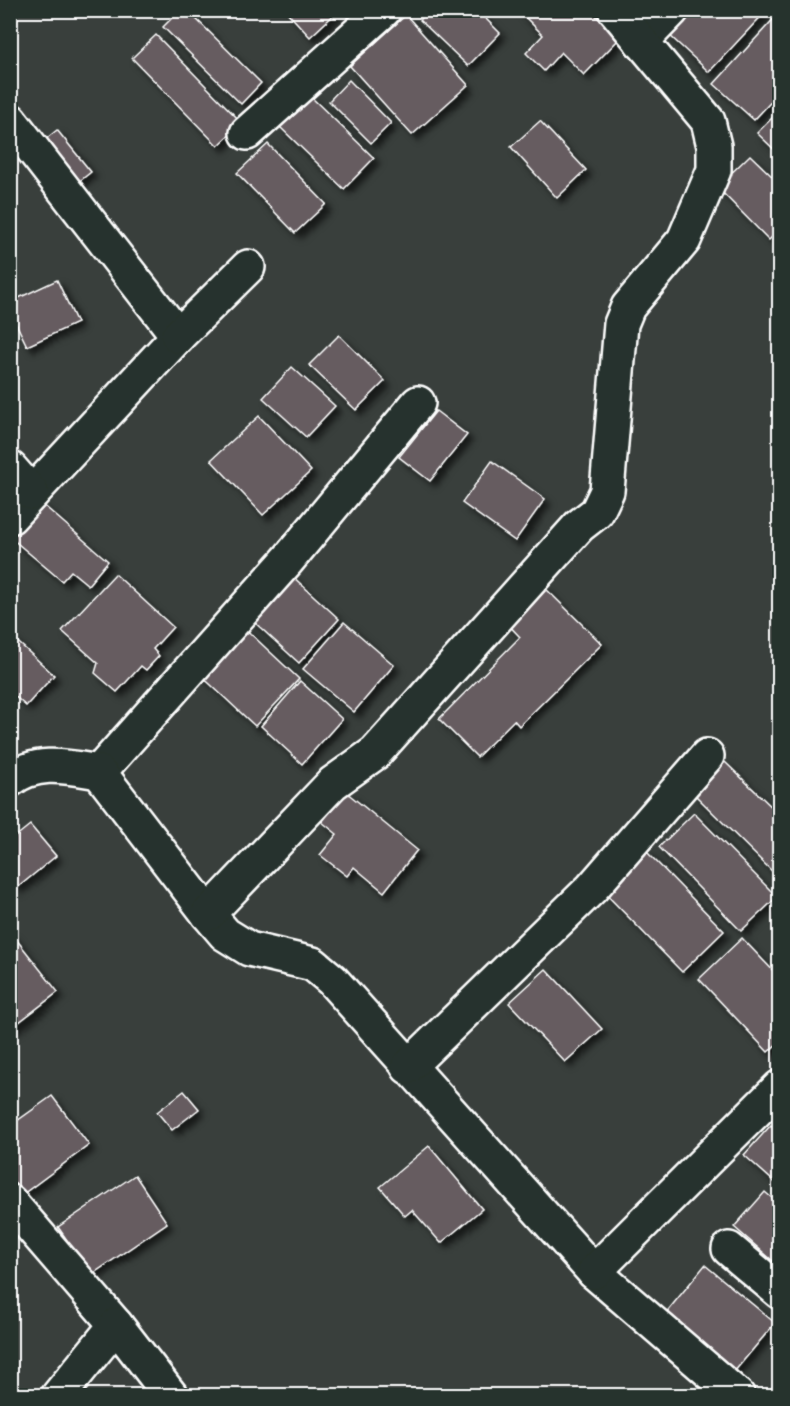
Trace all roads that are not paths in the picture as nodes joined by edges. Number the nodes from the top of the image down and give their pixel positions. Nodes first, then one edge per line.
1 (384, 10) edge
2 (615, 10) edge
3 (672, 10) edge
4 (641, 42) junction
5 (10, 120) edge
6 (247, 133) dead end
7 (248, 267) dead end
8 (178, 336) junction
9 (418, 403) dead end
10 (10, 468) edge
11 (33, 493) junction
12 (10, 517) edge
13 (707, 756) dead end
14 (99, 772) junction
15 (10, 780) edge
16 (208, 914) junction
17 (408, 1067) junction
18 (780, 1087) edge
19 (10, 1202) edge
20 (729, 1249) dead end
21 (594, 1272) junction
22 (780, 1292) edge
23 (116, 1325) junction
24 (58, 1395) edge
25 (171, 1395) edge
26 (738, 1395) edge

1 - 6 street
2 - 4 street
3 - 4 street
4 - 16 street
5 - 8 street
7 - 8 street
8 - 11 street
9 - 14 street
10 - 11 street
11 - 12 street
13 - 17 street
14 - 15 street
14 - 16 street
16 - 17 street
17 - 21 street
18 - 21 street
19 - 23 street
20 - 22 street
21 - 26 street
23 - 24 street
23 - 25 street

